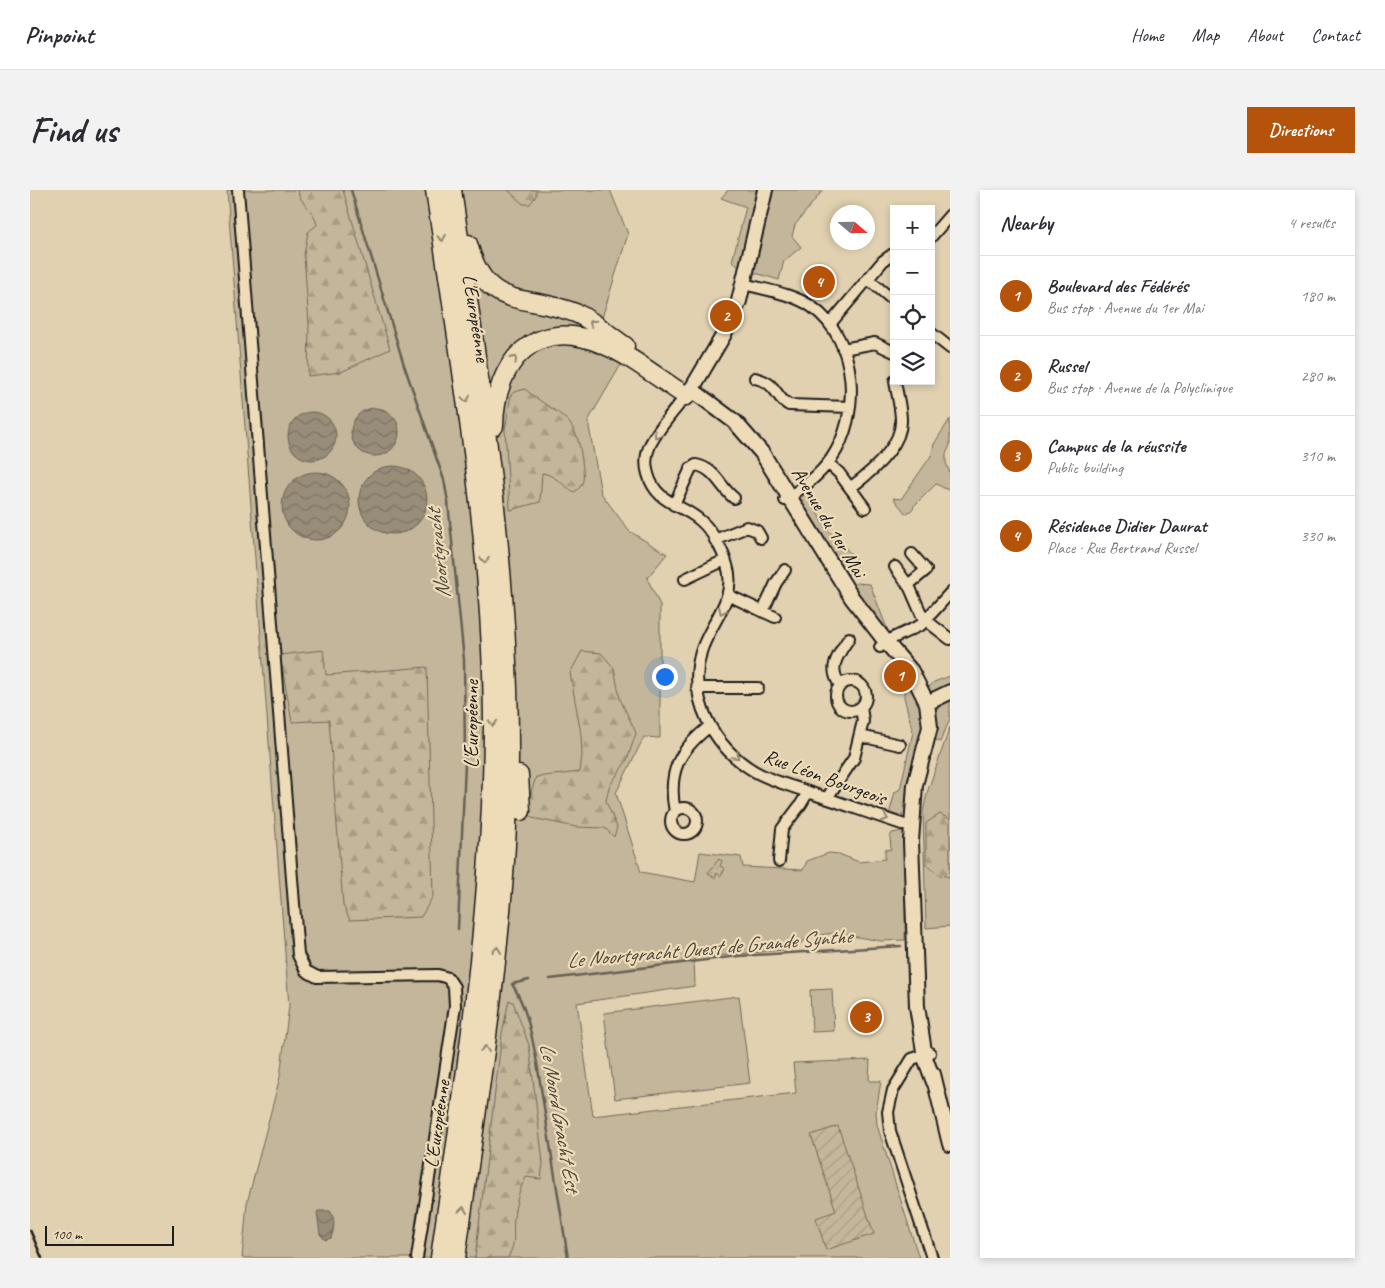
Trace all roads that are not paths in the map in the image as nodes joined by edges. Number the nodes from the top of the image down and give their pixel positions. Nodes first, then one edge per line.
1 (238, 190) edge
2 (435, 190) edge
3 (452, 190) edge
4 (458, 190) edge
5 (766, 190) edge
6 (950, 215) edge
7 (935, 233) edge
8 (890, 255) edge
9 (868, 279) junction
10 (744, 284) junction
11 (890, 298) edge
12 (830, 324) junction
13 (935, 336) edge
14 (950, 348) edge
15 (843, 349) junction
16 (890, 350) edge
17 (756, 378) dead end
18 (896, 385) edge
19 (688, 392) junction
20 (850, 407) junction
21 (828, 463) junction
22 (850, 488) junction
23 (734, 498) dead end
24 (788, 498) junction
25 (674, 506) junction
26 (865, 508) dead end
27 (761, 538) dead end
28 (715, 540) junction
29 (912, 554) dead end
30 (501, 556) junction
31 (725, 560) junction
32 (895, 568) dead end
33 (785, 570) dead end
34 (685, 579) dead end
35 (908, 585) junction
36 (950, 593) edge
37 (728, 594) junction
38 (763, 611) junction
39 (775, 616) dead end
40 (926, 622) junction
41 (505, 625) junction
42 (849, 638) dead end
43 (950, 639) edge
44 (883, 645) junction
45 (840, 685) junction
46 (697, 688) junction
47 (758, 688) dead end
48 (950, 692) edge
49 (927, 703) junction
50 (861, 707) junction
51 (710, 726) junction
52 (860, 736) junction
53 (900, 744) dead end
54 (808, 792) junction
55 (828, 798) junction
56 (521, 811) dead end
57 (675, 812) dead end
58 (911, 828) junction
59 (779, 861) dead end
60 (507, 965) dead end
61 (491, 998) junction
62 (928, 1053) junction
63 (950, 1144) edge
64 (450, 1185) junction
65 (417, 1258) edge
66 (434, 1258) edge
67 (440, 1258) edge
68 (456, 1258) edge
69 (932, 1258) edge

1 - 65 street
2 -> 64 highway, L'Européenne
3 - 30 highway, L'Européenne
19 -> 4 highway
5 - 10 street
6 - 7 street
8 - 9 street
9 - 11 street
9 - 12 street
10 - 12 street
10 - 19 street
12 - 15 street
13 - 14 street
15 - 16 street
15 - 20 street
17 - 20 street
18 - 22 street
19 - 24 street, Avenue du 1er Mai
19 -> 25 street, Rue Léon Bourgeois
30 -> 19 highway
20 - 21 street
21 - 22 street
21 - 24 street
22 - 26 street
23 - 25 street
24 - 44 street, Avenue du 1er Mai
25 - 28 street, Rue Léon Bourgeois
27 - 28 street
28 - 31 street, Rue Léon Bourgeois
29 - 35 street
30 - 41 highway, L'Européenne
31 - 34 street
31 - 37 street, Rue Léon Bourgeois
32 - 35 street
33 - 38 street
35 - 40 street
36 - 40 street
37 - 38 street
37 -> 46 street, Rue Léon Bourgeois
38 - 39 street
40 - 43 street
40 - 44 street
41 - 56 highway
61 -> 41 highway, L'Européenne
42 - 45 street
44 - 49 street, Avenue du 1er Mai
45 - 50 street
45 - 50 street
46 - 47 street
46 - 51 street, Rue Léon Bourgeois
48 - 49 street
49 - 58 street
50 - 52 street
51 -> 54 street, Rue Léon Bourgeois
51 - 57 street
52 - 53 street
52 - 55 street
54 - 55 street, Rue Léon Bourgeois
54 - 59 street
55 -> 58 street, Rue Léon Bourgeois
58 - 62 street
60 - 61 highway
68 -> 61 highway, L'Européenne
62 - 63 street
62 - 69 street
64 - 66 highway
64 - 67 highway, L'Européenne

